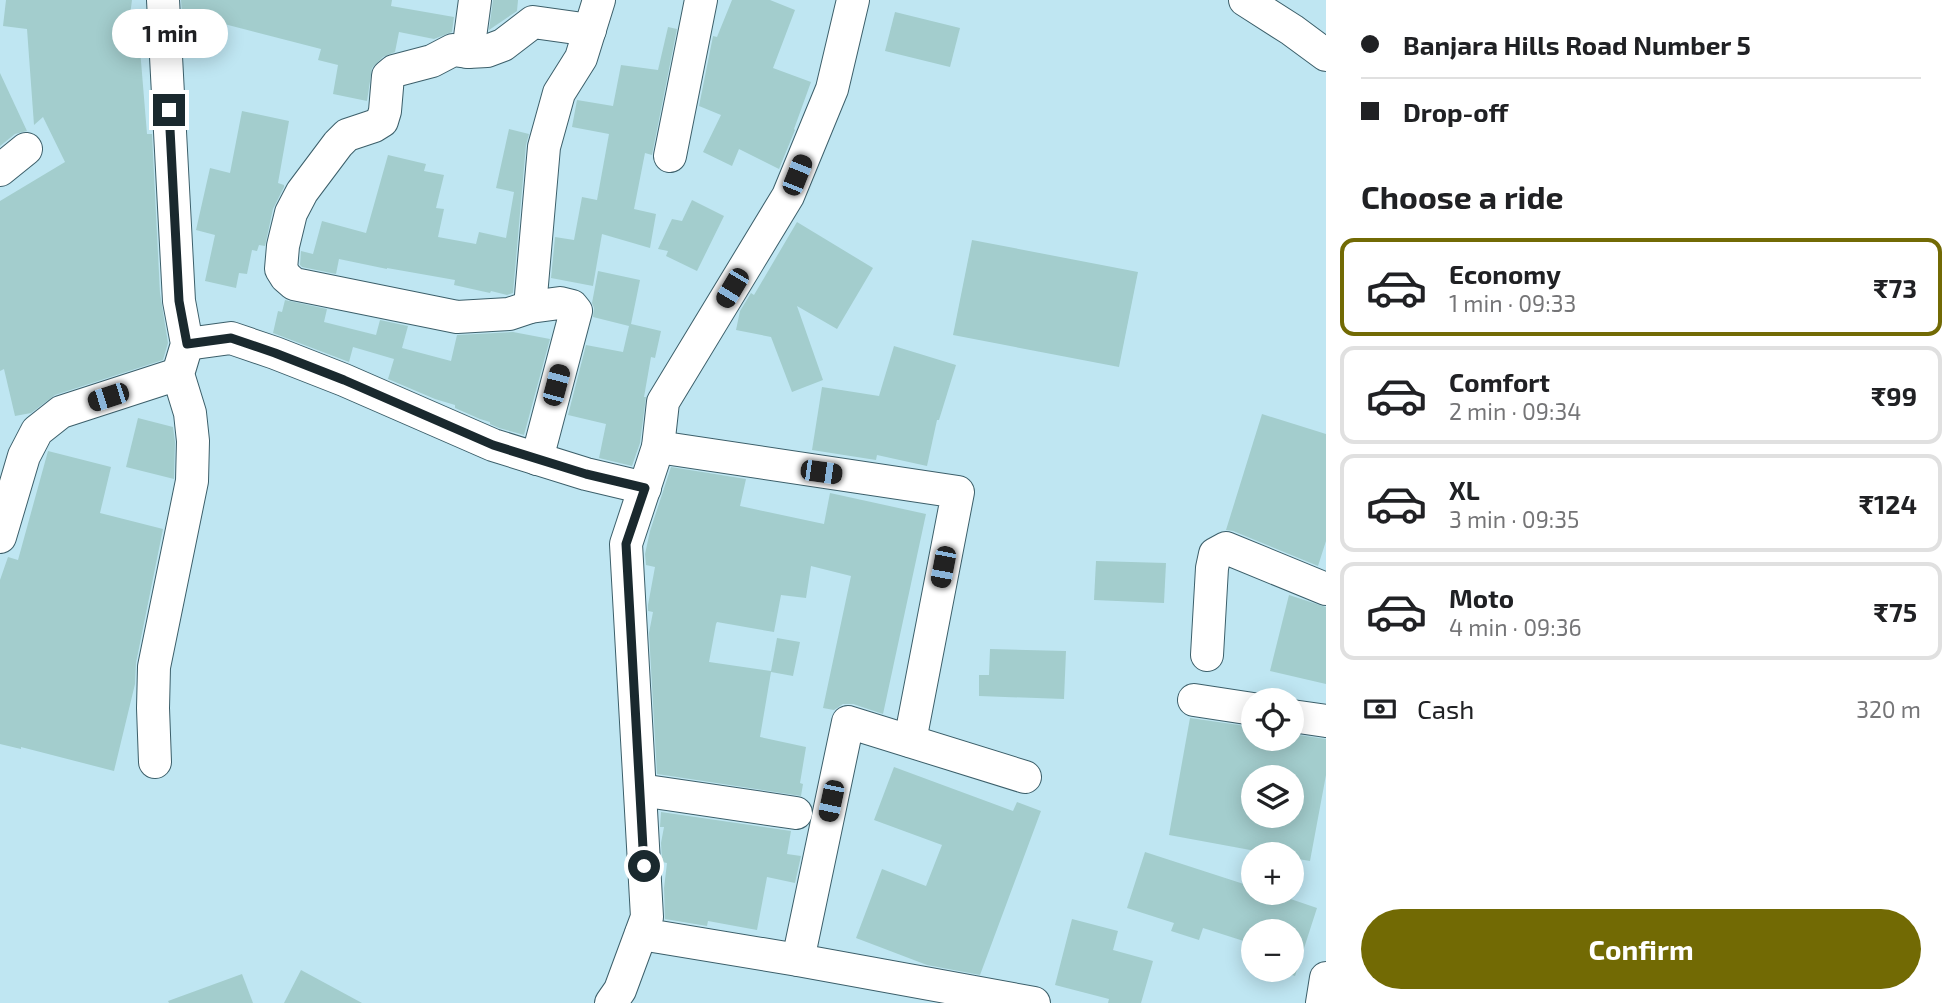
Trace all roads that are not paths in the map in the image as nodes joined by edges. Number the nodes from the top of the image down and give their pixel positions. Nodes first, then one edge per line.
1 (163, 0) edge
2 (475, 0) edge
3 (598, 0) edge
4 (701, 0) edge
5 (853, 0) edge
6 (1245, 0) edge
7 (590, 30) junction
8 (468, 52) junction
9 (1326, 55) edge
10 (26, 149) dead end
11 (670, 156) dead end
12 (0, 170) edge
13 (530, 307) junction
14 (187, 344) junction
15 (178, 374) junction
16 (658, 447) junction
17 (537, 459) junction
18 (645, 488) junction
19 (0, 537) edge
20 (1326, 589) edge
21 (1208, 655) dead end
22 (1194, 700) dead end
23 (1241, 707) edge
24 (1304, 718) edge
25 (1326, 721) edge
26 (910, 741) junction
27 (155, 762) dead end
28 (1025, 777) dead end
29 (640, 790) junction
30 (796, 813) dead end
31 (641, 934) junction
32 (798, 960) junction
33 (1326, 978) edge
34 (611, 1003) edge
35 (1034, 1003) edge
36 (1322, 1003) edge

1 - 14 street
2 - 8 street
3 - 7 street
4 - 11 street
5 - 16 street
6 - 9 street
7 - 8 street
7 - 13 street
8 - 13 street
10 - 12 street
13 - 17 street
14 - 15 street
14 - 17 street
15 - 19 street
15 - 27 street
16 - 18 street
16 - 26 street
17 - 18 street
18 - 29 street
20 - 21 street
22 - 23 street
24 - 25 street
26 - 28 street
26 - 32 street
29 - 30 street
29 - 31 street
31 - 32 street
31 - 34 street
32 - 35 street
33 - 36 street

